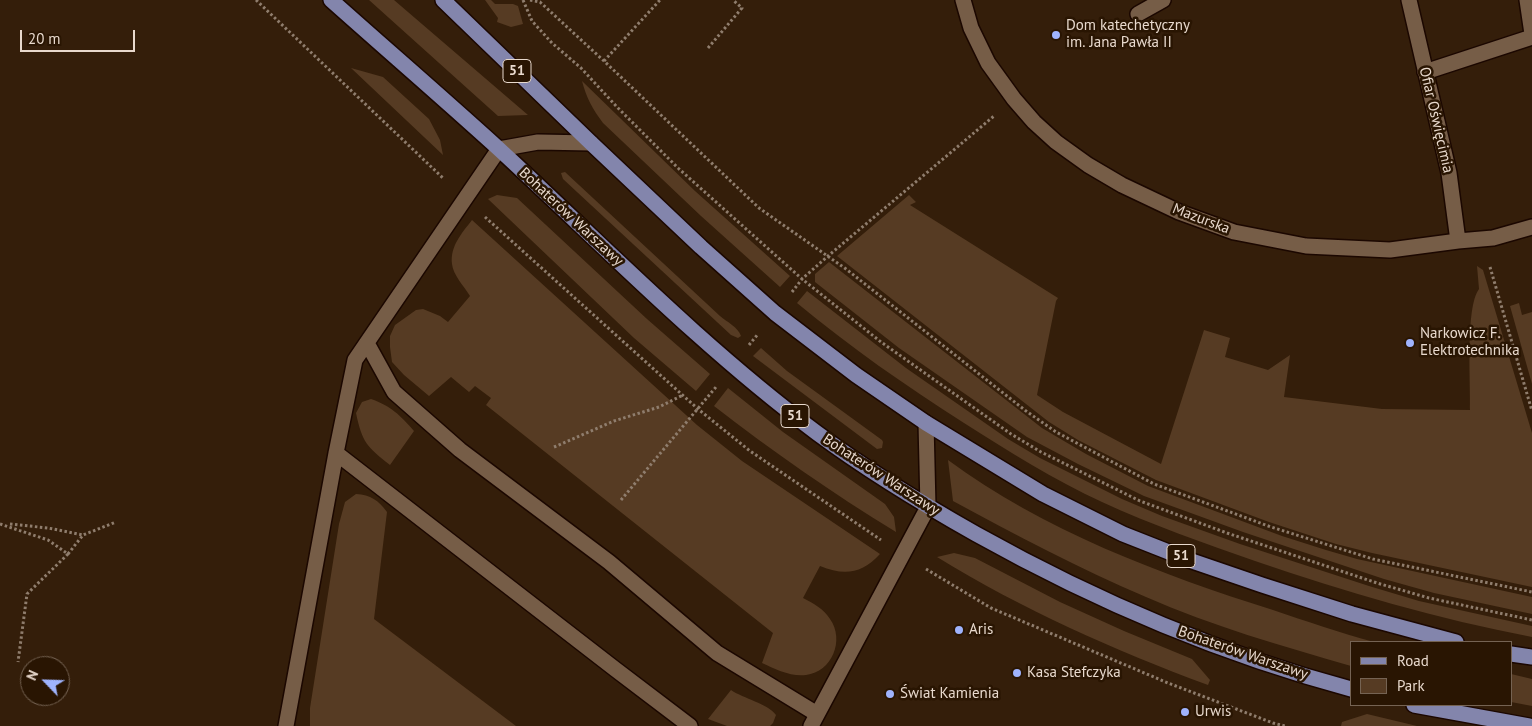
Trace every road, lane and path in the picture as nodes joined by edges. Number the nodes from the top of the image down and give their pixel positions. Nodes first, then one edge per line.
1 (331, 0) edge
2 (443, 0) edge
3 (523, 0) edge
4 (530, 0) edge
5 (660, 0) edge
6 (733, 0) edge
7 (963, 0) edge
8 (1163, 0) edge
9 (1409, 0) edge
10 (1527, 0) edge
11 (1138, 14) dead end
12 (1532, 35) edge
13 (708, 48) dead end
14 (604, 61) junction
15 (1425, 72) junction
16 (1014, 99) junction
17 (591, 143) junction
18 (499, 149) junction
19 (1532, 227) edge
20 (1458, 241) junction
21 (828, 256) junction
22 (1487, 259) dead end
23 (802, 279) junction
24 (774, 313) junction
25 (367, 343) junction
26 (732, 365) junction
27 (683, 395) dead end
28 (1527, 398) junction
29 (1532, 399) edge
30 (1532, 410) edge
31 (926, 423) junction
32 (554, 447) dead end
33 (336, 453) junction
34 (621, 500) dead end
35 (928, 507) junction
36 (116, 522) dead end
37 (2, 524) edge
38 (83, 535) junction
39 (68, 554) junction
40 (1532, 592) edge
41 (1532, 620) edge
42 (1452, 641) edge
43 (1512, 654) edge
44 (1532, 657) edge
45 (18, 662) dead end
46 (1350, 689) edge
47 (1419, 706) edge
48 (814, 720) edge
49 (286, 726) edge
50 (690, 726) edge
51 (1529, 726) edge

1 - 18 main road, Bohaterów Warszawy / 51
2 - 17 main road, 51
3 - 23 path
4 - 14 path
5 - 14 path
6 - 13 path
7 - 16 street, Mazurska
8 - 11 street
9 - 15 street, Ofiar Oświęcimia
10 - 12 street
12 - 15 street
14 - 21 path
15 - 20 street, Ofiar Oświęcimia
16 - 20 street, Mazurska
16 - 21 path
17 - 18 street
17 - 24 main road, 51
18 - 25 street
18 - 26 main road, Bohaterów Warszawy / 51
19 - 20 street, Mazurska
21 - 23 path
21 - 40 path
22 - 28 path
23 - 24 path
23 - 41 path
24 - 26 path
24 - 31 main road, 51
25 - 33 street
25 - 48 street
26 - 34 path
26 - 35 main road, Bohaterów Warszawy / 51
27 - 32 path
28 - 29 path
28 - 30 path
31 - 35 street
31 - 42 main road, 51
33 - 49 street
33 - 50 street
35 - 46 main road, Bohaterów Warszawy / 51
35 - 48 street
36 - 38 path
37 - 38 path
37 - 39 path
38 - 39 path
39 - 45 path
43 - 44 main road
47 - 51 main road

